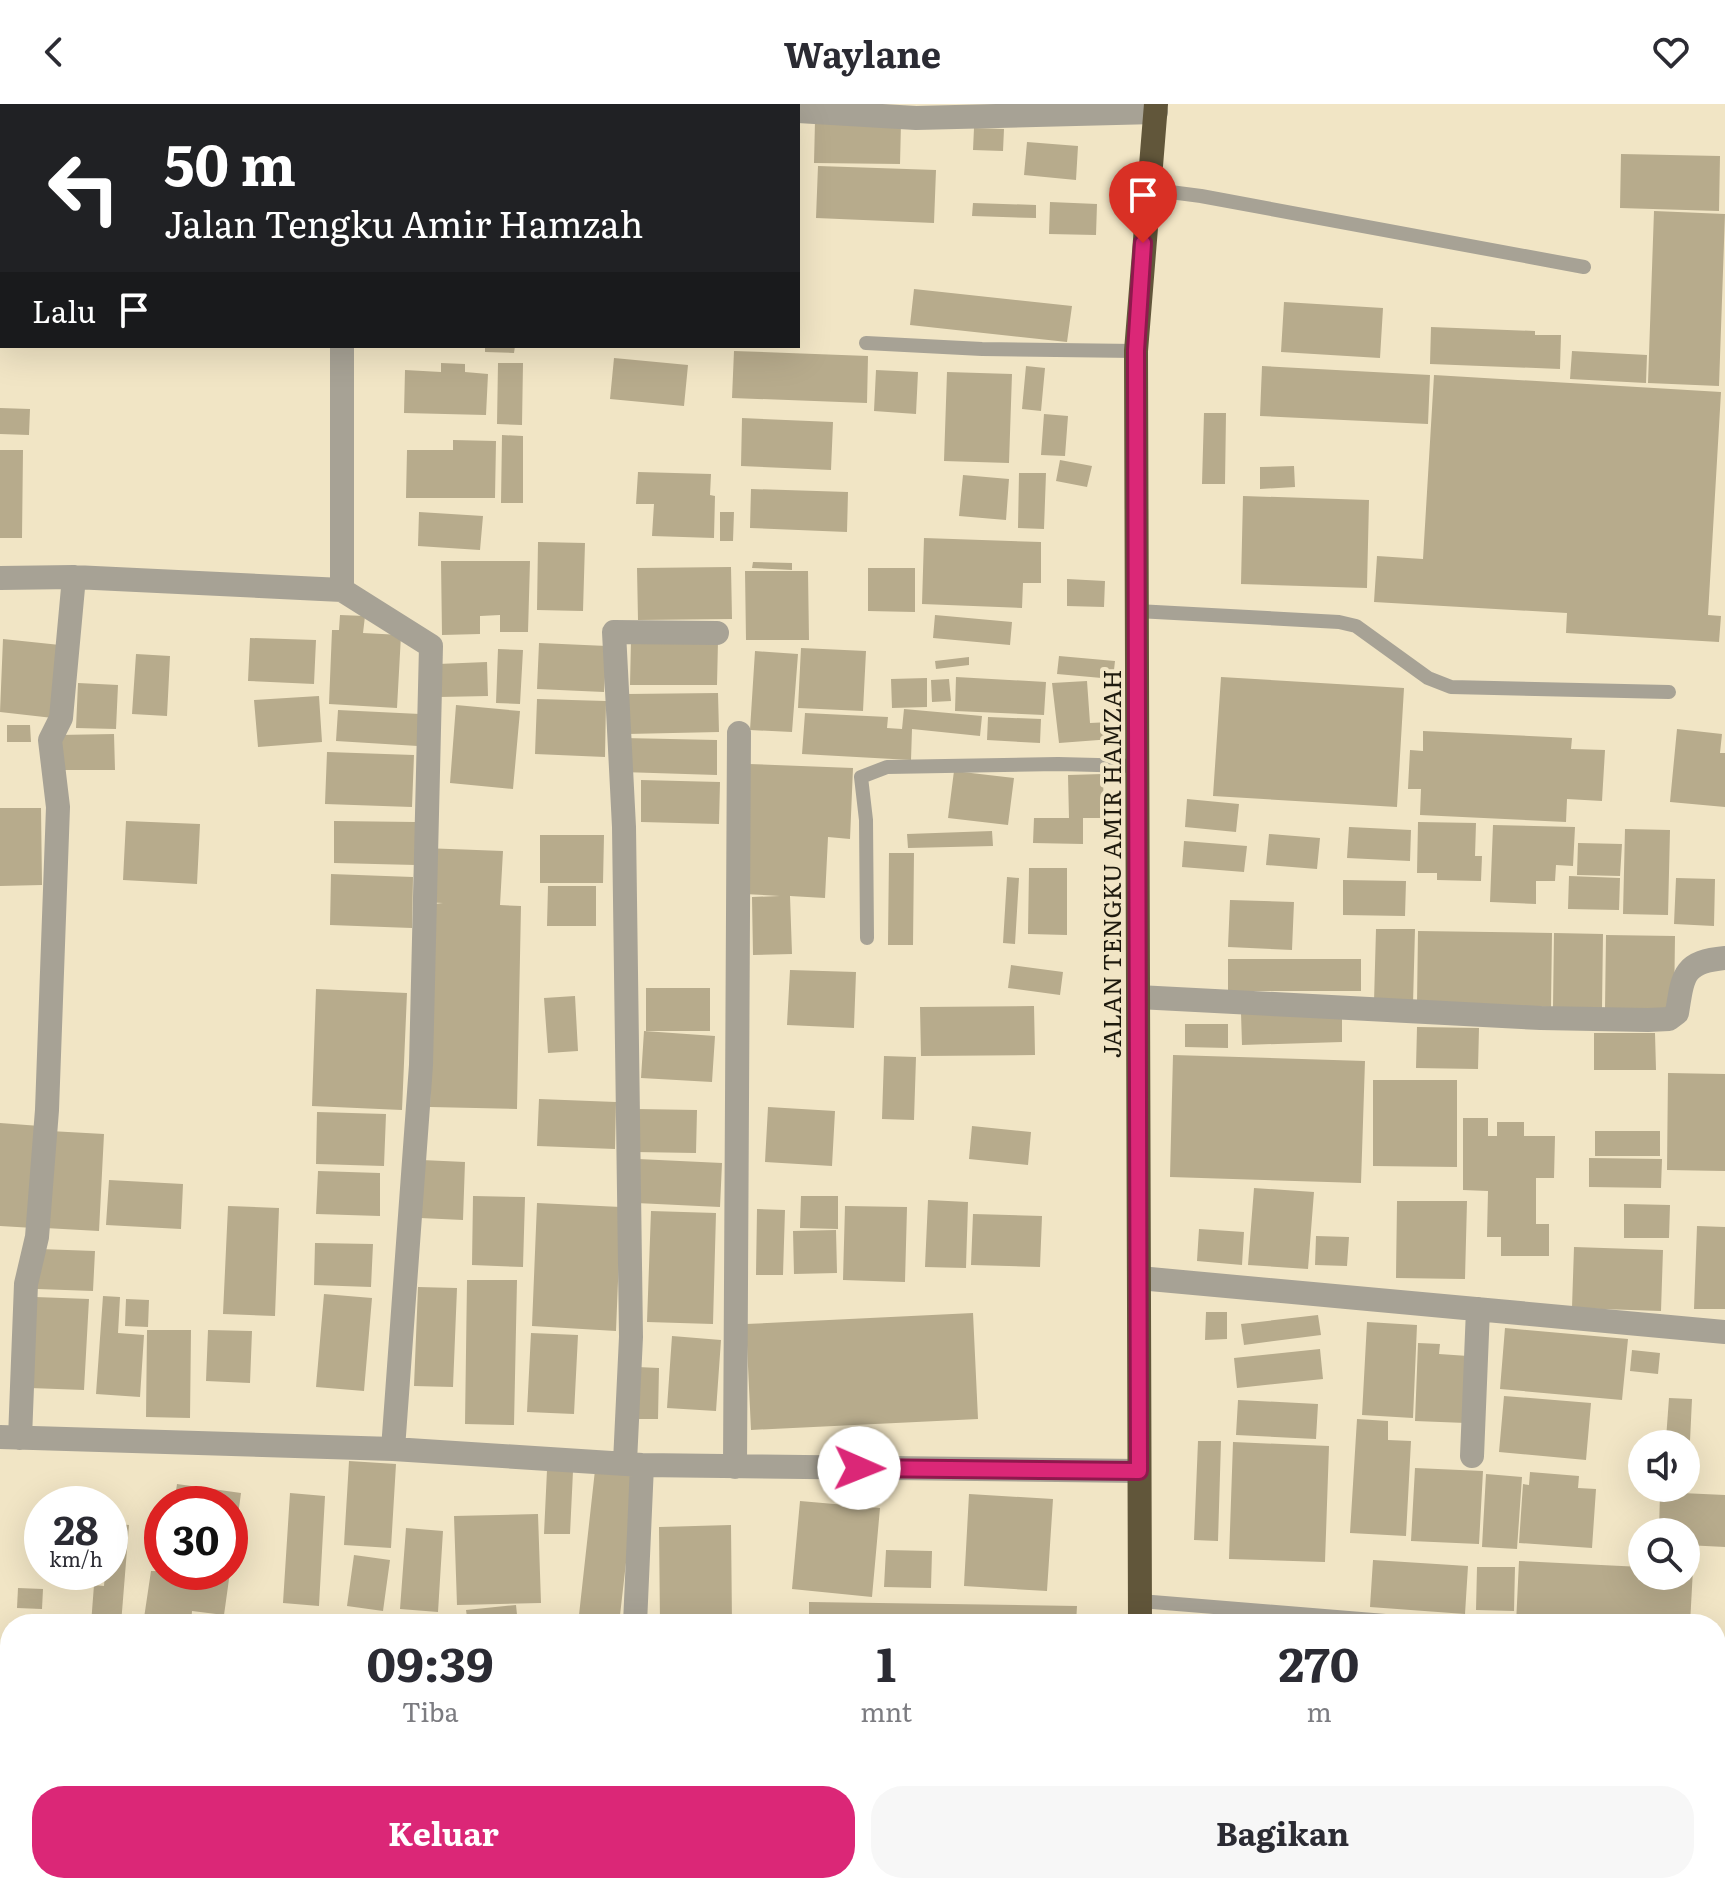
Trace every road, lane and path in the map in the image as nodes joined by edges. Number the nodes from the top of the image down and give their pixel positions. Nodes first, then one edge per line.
1 (1156, 108) edge
2 (800, 111) edge
3 (916, 111) edge
4 (1147, 189) junction
5 (1584, 267) dead end
6 (866, 343) dead end
7 (342, 348) edge
8 (1136, 351) junction
9 (74, 577) junction
10 (0, 578) edge
11 (342, 590) junction
12 (1137, 611) junction
13 (717, 633) dead end
14 (1669, 692) dead end
15 (739, 733) dead end
16 (1137, 766) junction
17 (867, 938) dead end
18 (1725, 958) edge
19 (1138, 997) junction
20 (1139, 1278) junction
21 (1478, 1309) junction
22 (1725, 1332) edge
23 (10, 1437) edge
24 (393, 1449) junction
25 (1472, 1456) dead end
26 (634, 1463) junction
27 (735, 1467) junction
28 (1139, 1471) junction
29 (1140, 1612) edge
30 (635, 1614) edge
31 (1187, 1614) edge

1 - 3 street
1 - 4 highway, JALAN TENGKU AMIR HAMZAH
2 - 3 street
4 - 5 lane
4 - 8 highway, JALAN TENGKU AMIR HAMZAH
6 - 8 lane
7 - 11 street
8 - 12 highway, JALAN TENGKU AMIR HAMZAH
9 - 10 street
9 - 11 street
9 - 23 street
11 - 24 street
12 - 14 lane
12 - 16 highway, JALAN TENGKU AMIR HAMZAH
13 - 26 street
15 - 27 street
16 - 17 lane
16 - 19 highway, JALAN TENGKU AMIR HAMZAH
18 - 19 street
19 - 20 highway, JALAN TENGKU AMIR HAMZAH
20 - 21 street
20 - 28 highway, JALAN TENGKU AMIR HAMZAH
21 - 22 street
21 - 25 street
23 - 24 street
24 - 26 street
26 - 27 street
26 - 30 street
27 - 28 street
28 - 29 highway, JALAN TENGKU AMIR HAMZAH
29 - 31 lane

